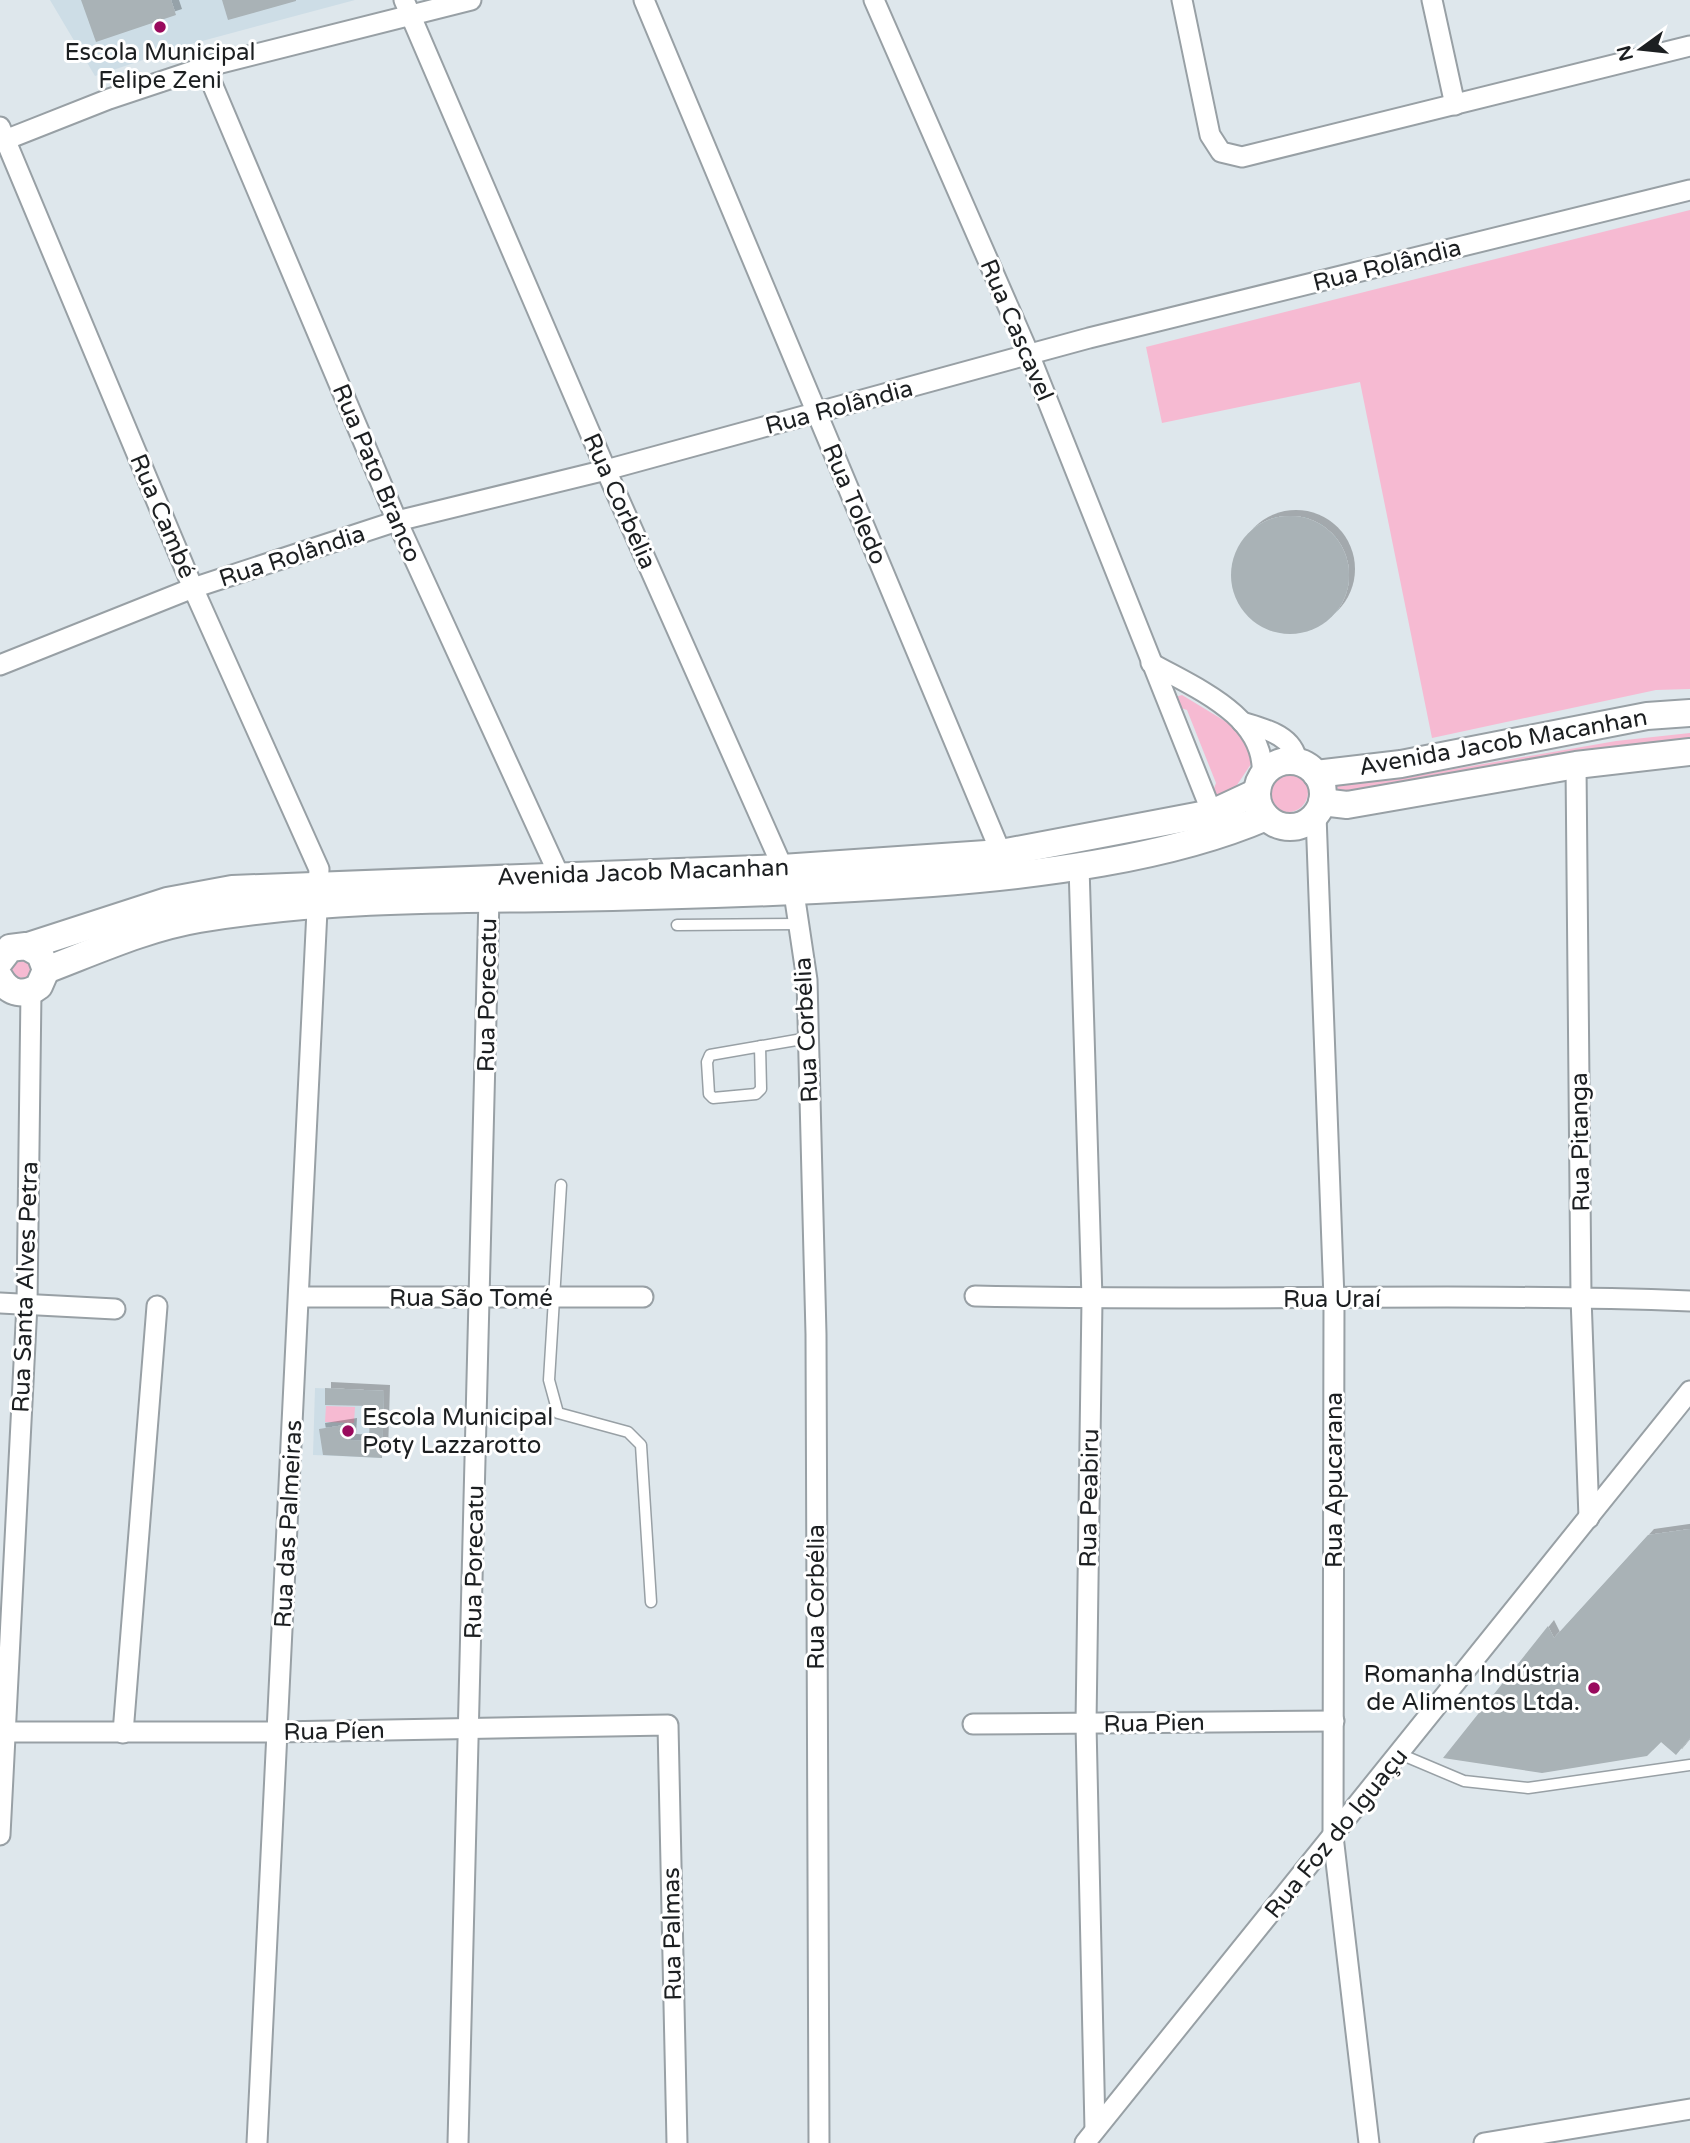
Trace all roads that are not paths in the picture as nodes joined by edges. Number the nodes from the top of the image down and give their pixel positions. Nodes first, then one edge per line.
1 (471, 0) edge
2 (644, 0) edge
3 (874, 0) edge
4 (1182, 0) edge
5 (1432, 0) edge
6 (407, 8) edge
7 (1690, 46) edge
8 (205, 67) junction
9 (1455, 105) junction
10 (2, 136) edge
11 (1690, 190) edge
12 (1029, 354) junction
13 (817, 413) junction
14 (606, 470) junction
15 (397, 521) junction
16 (193, 588) junction
17 (1152, 663) junction
18 (0, 665) edge
19 (1690, 713) edge
20 (1241, 721) junction
21 (1690, 752) edge
22 (1576, 765) junction
23 (1307, 767) junction
24 (1259, 784) junction
25 (1319, 809) junction
26 (1212, 813) junction
27 (1266, 817) junction
28 (1001, 853) junction
29 (1079, 866) junction
30 (782, 868) junction
31 (559, 875) junction
32 (794, 893) junction
33 (319, 895) junction
34 (489, 897) junction
35 (677, 925) dead end
36 (799, 925) junction
37 (13, 970) edge
38 (808, 1038) junction
39 (760, 1046) junction
40 (561, 1185) dead end
41 (975, 1296) dead end
42 (299, 1297) junction
43 (553, 1297) junction
44 (643, 1297) dead end
45 (1581, 1297) junction
46 (1092, 1299) junction
47 (1334, 1299) junction
48 (480, 1300) junction
49 (1690, 1301) edge
50 (0, 1303) edge
51 (27, 1304) junction
52 (157, 1306) dead end
53 (116, 1309) dead end
54 (1690, 1391) edge
55 (1589, 1518) junction
56 (651, 1602) dead end
57 (1334, 1721) junction
58 (974, 1724) dead end
59 (1086, 1724) junction
60 (668, 1725) joint
61 (470, 1729) junction
62 (277, 1731) junction
63 (2, 1732) edge
64 (123, 1733) junction
65 (1400, 1754) junction
66 (1690, 1765) edge
67 (0, 1835) edge
68 (1333, 1836) junction
69 (1690, 2109) edge
70 (1090, 2137) edge
71 (257, 2143) edge
72 (458, 2143) edge
73 (677, 2143) edge
74 (820, 2143) edge
75 (1369, 2143) edge
76 (1484, 2143) edge

1 - 6 street
2 - 13 street, Rua Toledo
3 - 12 street, Rua Cascavel
4 - 9 street
5 - 9 street
6 - 8 street
6 - 14 street, Rua Corbélia
7 - 9 street
8 - 10 street
8 - 15 street, Rua Pato Branco
10 - 16 street, Rua Cambé
11 - 12 street, Rua Rolândia
12 - 13 street, Rua Rolândia
12 - 17 street, Rua Cascavel
13 - 14 street, Rua Rolândia
13 - 28 street, Rua Toledo
14 - 15 street, Rua Rolândia
14 - 30 street, Rua Corbélia
15 - 16 street, Rua Rolândia
15 - 31 street, Rua Pato Branco
16 - 18 street, Rua Rolândia
16 - 33 street, Rua Cambé
17 - 20 street
17 - 26 street, Rua Cascavel
19 - 23 main road, Avenida Jacob Macanhan
20 - 23 street
20 - 24 street
21 - 22 main road, Avenida Jacob Macanhan
22 - 25 main road, Avenida Jacob Macanhan
22 - 45 street, Rua Pitanga
23 - 24 main road
23 - 25 main road
24 - 26 main road, Avenida Jacob Macanhan
24 - 27 main road
25 - 27 main road
25 - 47 street, Rua Apucarana
26 - 28 main road, Avenida Jacob Macanhan
27 - 29 main road, Avenida Jacob Macanhan
28 - 30 main road, Avenida Jacob Macanhan
29 - 32 main road, Avenida Jacob Macanhan
29 - 46 street, Rua Peabiru
30 - 31 main road, Avenida Jacob Macanhan
30 - 32 street, Rua Corbélia
31 - 33 main road, Avenida Jacob Macanhan
32 - 34 main road, Avenida Jacob Macanhan
32 - 36 street, Rua Corbélia
33 - 34 main road, Avenida Jacob Macanhan
33 - 37 main road, Avenida Jacob Macanhan
33 - 42 street, Rua das Palmeiras
34 - 48 street, Rua Porecatu
35 - 36 lane
36 - 38 street, Rua Corbélia
37 - 51 street, Rua Santa Alves Petra
38 - 39 lane
38 - 74 street, Rua Corbélia
39 - 39 lane
40 - 43 lane
41 - 46 street, Rua Uraí
42 - 48 street, Rua São Tomé
42 - 62 street, Rua das Palmeiras
43 - 44 street, Rua São Tomé
43 - 48 street, Rua São Tomé
43 - 56 lane
45 - 47 street, Rua Uraí
45 - 49 street, Rua Uraí
45 - 55 street, Rua Pitanga
46 - 47 street, Rua Uraí
46 - 59 street, Rua Peabiru
47 - 57 street, Rua Apucarana
48 - 61 street, Rua Porecatu
50 - 51 street
51 - 53 street
51 - 63 street, Rua Santa Alves Petra
52 - 64 street
54 - 55 street, Rua Foz do Iguaçu
55 - 65 street, Rua Foz do Iguaçu
57 - 59 street, Rua Pien
57 - 68 street, Rua Apucarana
58 - 59 street, Rua Pien
59 - 70 street, Rua Peabiru
60 - 61 street, Rua Píen
60 - 73 street, Rua Palmas
61 - 62 street, Rua Píen
61 - 72 street, Rua Porecatu
62 - 64 street, Rua Píen
62 - 71 street, Rua das Palmeiras
63 - 64 street, Rua Píen
63 - 67 street, Rua Santa Alves Petra
65 - 66 lane
65 - 68 street, Rua Foz do Iguaçu
68 - 70 street, Rua Foz do Iguaçu
68 - 75 street, Rua Apucarana
69 - 76 street

